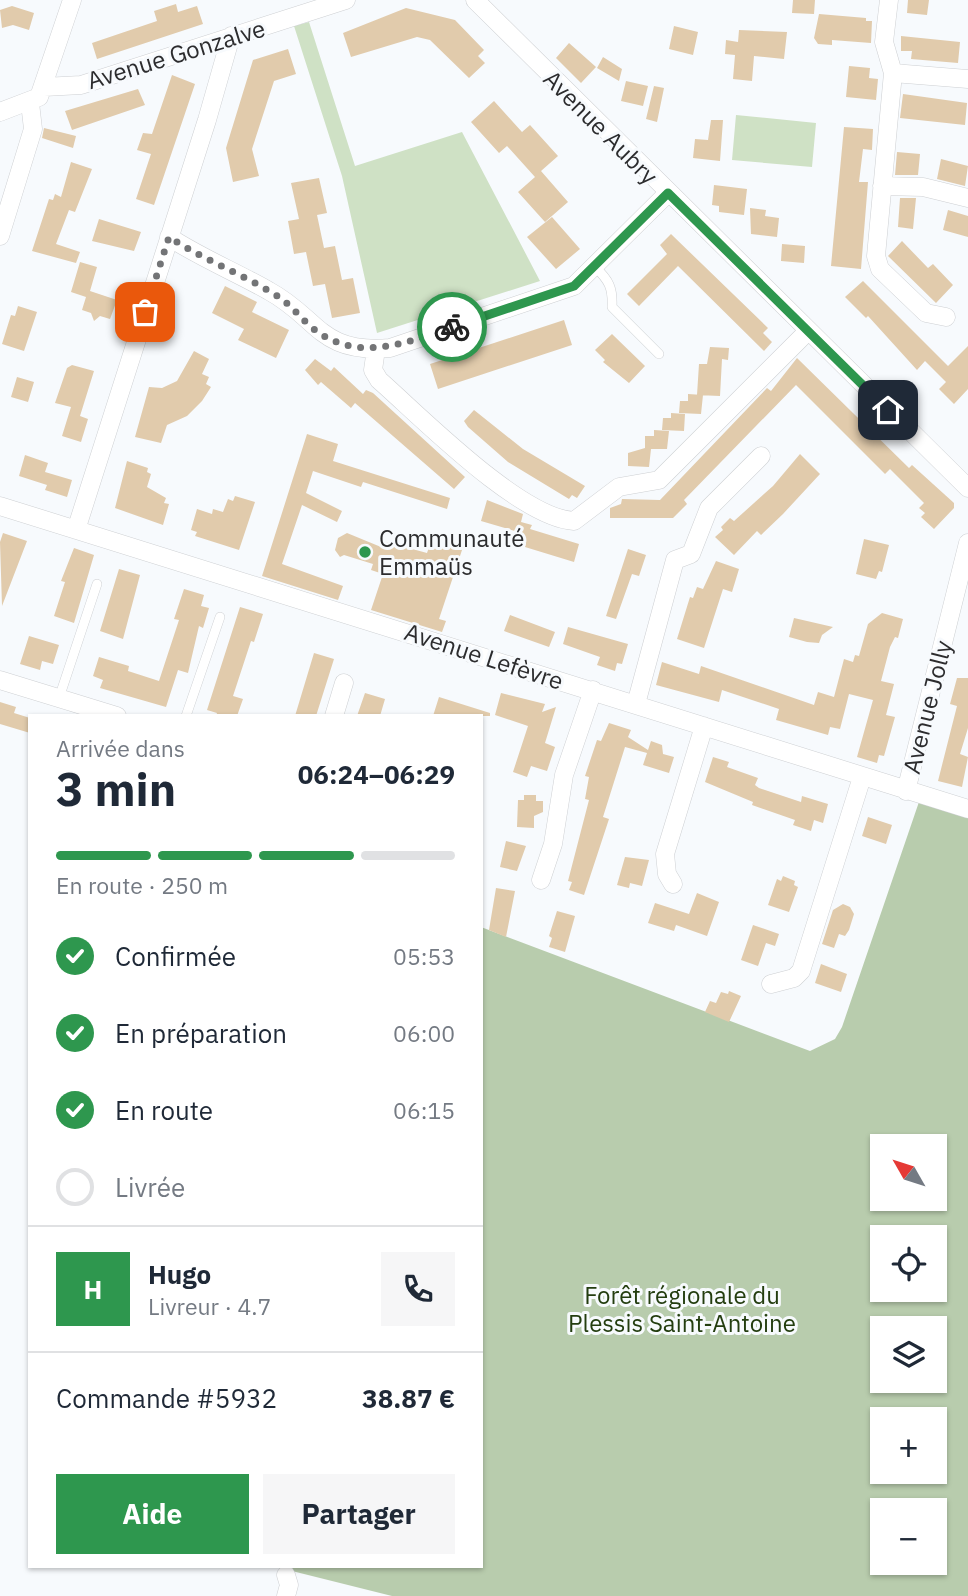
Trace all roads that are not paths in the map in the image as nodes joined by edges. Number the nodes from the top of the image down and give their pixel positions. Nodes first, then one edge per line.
1 (72, 0) edge
2 (346, 0) edge
3 (475, 0) edge
4 (889, 0) edge
5 (231, 36) junction
6 (893, 73) junction
7 (968, 79) edge
8 (38, 95) junction
9 (0, 112) edge
10 (882, 186) junction
11 (668, 193) junction
12 (968, 198) edge
13 (0, 236) edge
14 (169, 237) junction
15 (595, 267) junction
16 (946, 317) dead end
17 (807, 332) junction
18 (376, 349) junction
19 (659, 354) dead end
20 (761, 456) dead end
21 (968, 488) edge
22 (0, 506) edge
23 (75, 530) junction
24 (968, 543) edge
25 (97, 584) dead end
26 (220, 617) dead end
27 (0, 680) edge
28 (344, 683) dead end
29 (593, 690) junction
30 (59, 698) junction
31 (636, 704) junction
32 (111, 714) edge
33 (188, 714) edge
34 (335, 714) edge
35 (704, 726) junction
36 (862, 777) junction
37 (906, 791) junction
38 (968, 809) edge
39 (541, 880) dead end
40 (673, 884) dead end
41 (771, 984) dead end
42 (286, 1575) dead end
43 (286, 1596) edge

1 - 8 street
2 - 5 street, Avenue Gonzalve
3 - 11 street, Avenue Aubry
4 - 6 street
5 - 8 street, Avenue Gonzalve
5 - 14 street
6 - 7 street
6 - 10 street
8 - 9 street, Avenue Gonzalve
8 - 13 street
10 - 12 street
10 - 16 street
11 - 15 street
11 - 17 street, Avenue Aubry
14 - 18 street
14 - 23 street
15 - 18 street
15 - 19 lane
17 - 18 street
17 - 21 street, Avenue Aubry
20 - 31 street
22 - 23 street, Avenue Lefèvre
23 - 29 street, Avenue Lefèvre
24 - 37 street, Avenue Jolly
25 - 30 lane
26 - 33 lane
27 - 30 street
28 - 34 street
29 - 31 street, Avenue Lefèvre
29 - 39 street
30 - 32 street
31 - 35 street, Avenue Lefèvre
35 - 36 street, Avenue Lefèvre
35 - 40 street
36 - 37 street, Avenue Lefèvre
36 - 41 street
37 - 38 street, Avenue Lefèvre
42 - 43 street

